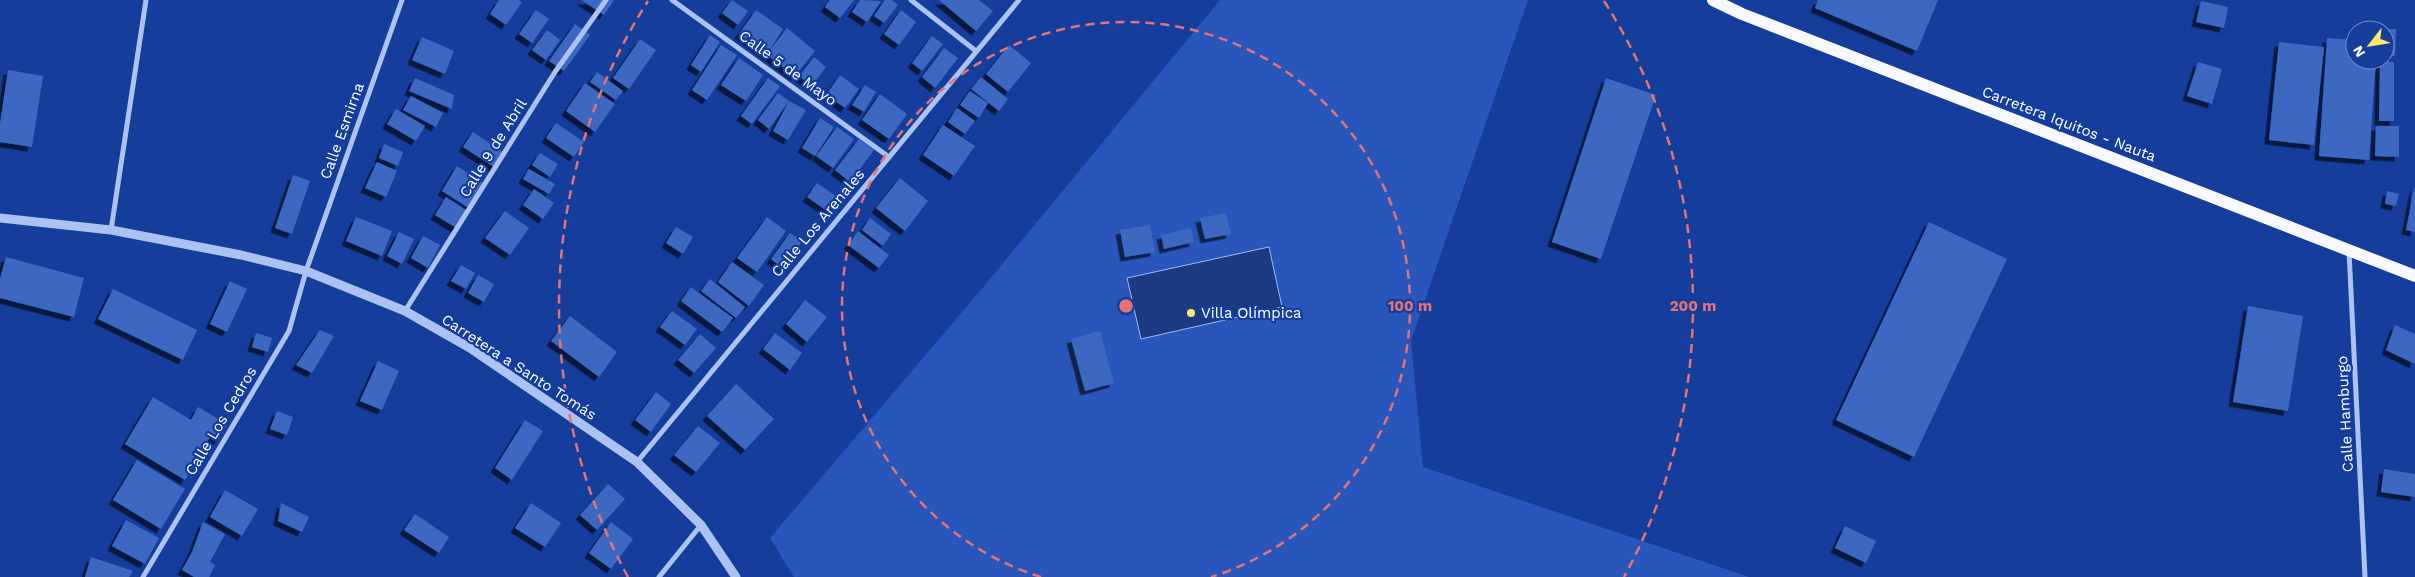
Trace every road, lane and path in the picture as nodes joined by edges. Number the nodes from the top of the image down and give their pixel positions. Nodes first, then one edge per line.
1 (146, 0) edge
2 (402, 0) edge
3 (606, 0) edge
4 (672, 0) edge
5 (911, 0) edge
6 (1019, 0) edge
7 (1713, 0) edge
8 (976, 51) junction
9 (889, 157) junction
10 (0, 218) edge
11 (111, 230) junction
12 (2349, 250) junction
13 (306, 271) junction
14 (2415, 276) edge
15 (405, 311) junction
16 (637, 462) junction
17 (701, 525) junction
18 (143, 577) edge
19 (659, 577) edge
20 (736, 577) edge
21 (2365, 577) edge

1 - 11 street
2 - 13 street, Calle Esmirna
3 - 15 street, Calle 9 de Abril
4 - 9 street, Calle 5 de Mayo
5 - 8 street
6 - 8 street, Calle Los Arenales
7 - 12 main road, Carretera Iquitos - Nauta
8 - 9 street, Calle Los Arenales
9 - 16 street, Calle Los Arenales
10 - 11 street, Carretera a Santo Tomás
11 - 13 street, Carretera a Santo Tomás
12 - 14 main road, Carretera Iquitos - Nauta
12 - 21 street, Calle Hamburgo
13 - 15 street, Carretera a Santo Tomás
13 - 18 street, Calle Los Cedros
15 - 16 street, Carretera a Santo Tomás
16 - 17 street, Carretera a Santo Tomás
17 - 19 street
17 - 20 street, Carretera a Santo Tomás

